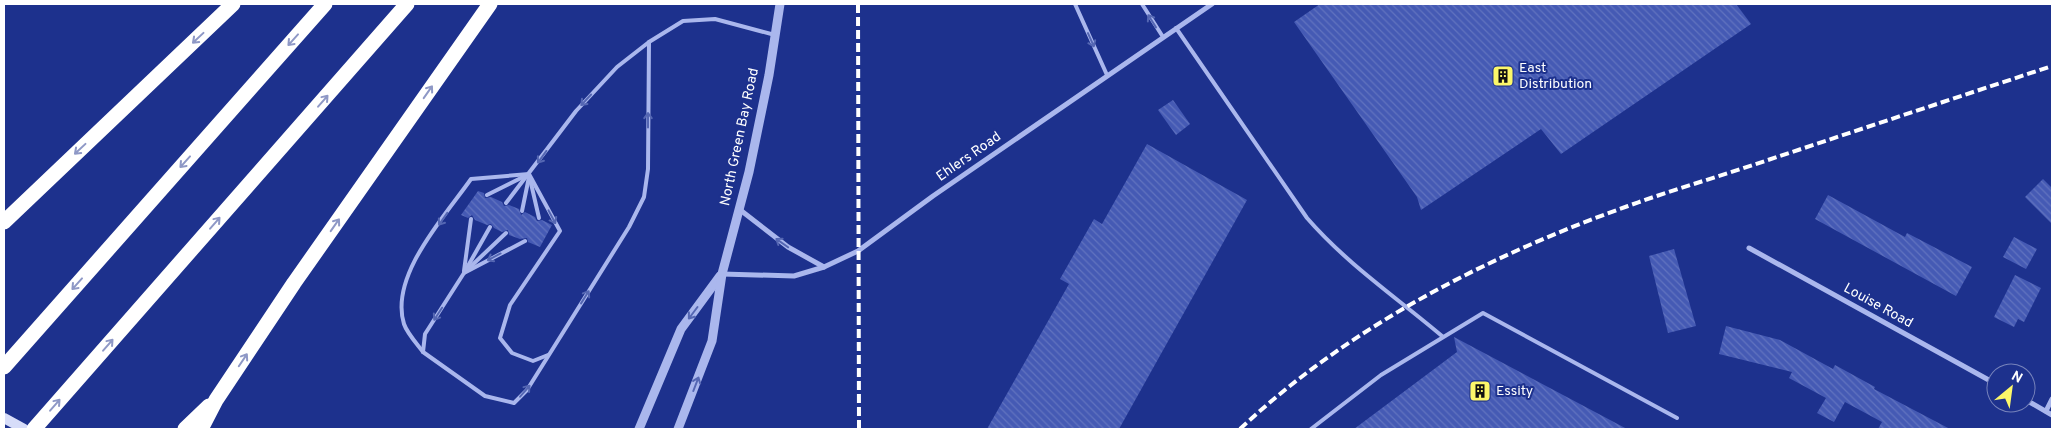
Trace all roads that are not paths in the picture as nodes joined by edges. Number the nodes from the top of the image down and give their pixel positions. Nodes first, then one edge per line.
1 (234, 4) edge
2 (325, 4) edge
3 (407, 4) edge
4 (490, 4) edge
5 (780, 4) edge
6 (1075, 4) edge
7 (1142, 4) edge
8 (1212, 4) edge
9 (1176, 28) junction
10 (775, 35) junction
11 (1163, 37) junction
12 (649, 42) junction
13 (1108, 75) junction
14 (529, 174) junction
15 (487, 195) dead end
16 (506, 204) dead end
17 (739, 209) junction
18 (522, 211) dead end
19 (539, 218) dead end
20 (471, 219) dead end
21 (4, 222) edge
22 (490, 227) dead end
23 (506, 233) dead end
24 (524, 241) dead end
25 (1749, 248) dead end
26 (824, 267) junction
27 (464, 273) junction
28 (722, 274) junction
29 (1442, 336) junction
30 (424, 352) junction
31 (549, 355) junction
32 (4, 367) edge
33 (1986, 378) edge
34 (2052, 399) edge
35 (216, 400) junction
36 (2036, 406) edge
37 (2046, 411) junction
38 (2052, 415) edge
39 (4, 418) edge
40 (1677, 418) dead end
41 (24, 429) edge
42 (34, 429) edge
43 (185, 429) edge
44 (201, 429) edge
45 (639, 429) edge
46 (678, 429) edge
47 (1311, 429) edge

1 -> 21 highway
2 -> 32 highway
42 -> 3 highway
35 -> 4 highway
5 - 10 street, North Green Bay Road
6 -> 13 lane
11 -> 7 lane
8 - 9 street, Ehlers Road
9 - 11 street, Ehlers Road
9 - 29 lane
10 - 12 lane
10 - 17 street, North Green Bay Road
11 - 13 street, Ehlers Road
12 -> 14 lane
31 -> 12 lane
13 - 26 street, Ehlers Road
14 - 15 lane
14 - 16 lane
14 - 18 lane
14 - 19 lane
14 -> 30 lane
14 -> 31 lane
26 -> 17 street
17 - 28 street, North Green Bay Road
20 - 27 lane
22 - 27 lane
23 - 27 lane
24 -> 27 lane
25 - 33 street, Louise Road
26 - 28 street, Ehlers Road
27 -> 30 lane
28 -> 45 street, North Green Bay Road
46 -> 28 street, North Green Bay Road
29 - 40 lane
29 - 47 lane
30 -> 31 lane
34 - 37 street
35 - 43 highway
35 - 44 highway
36 - 37 street
37 - 38 street
39 - 41 main road

